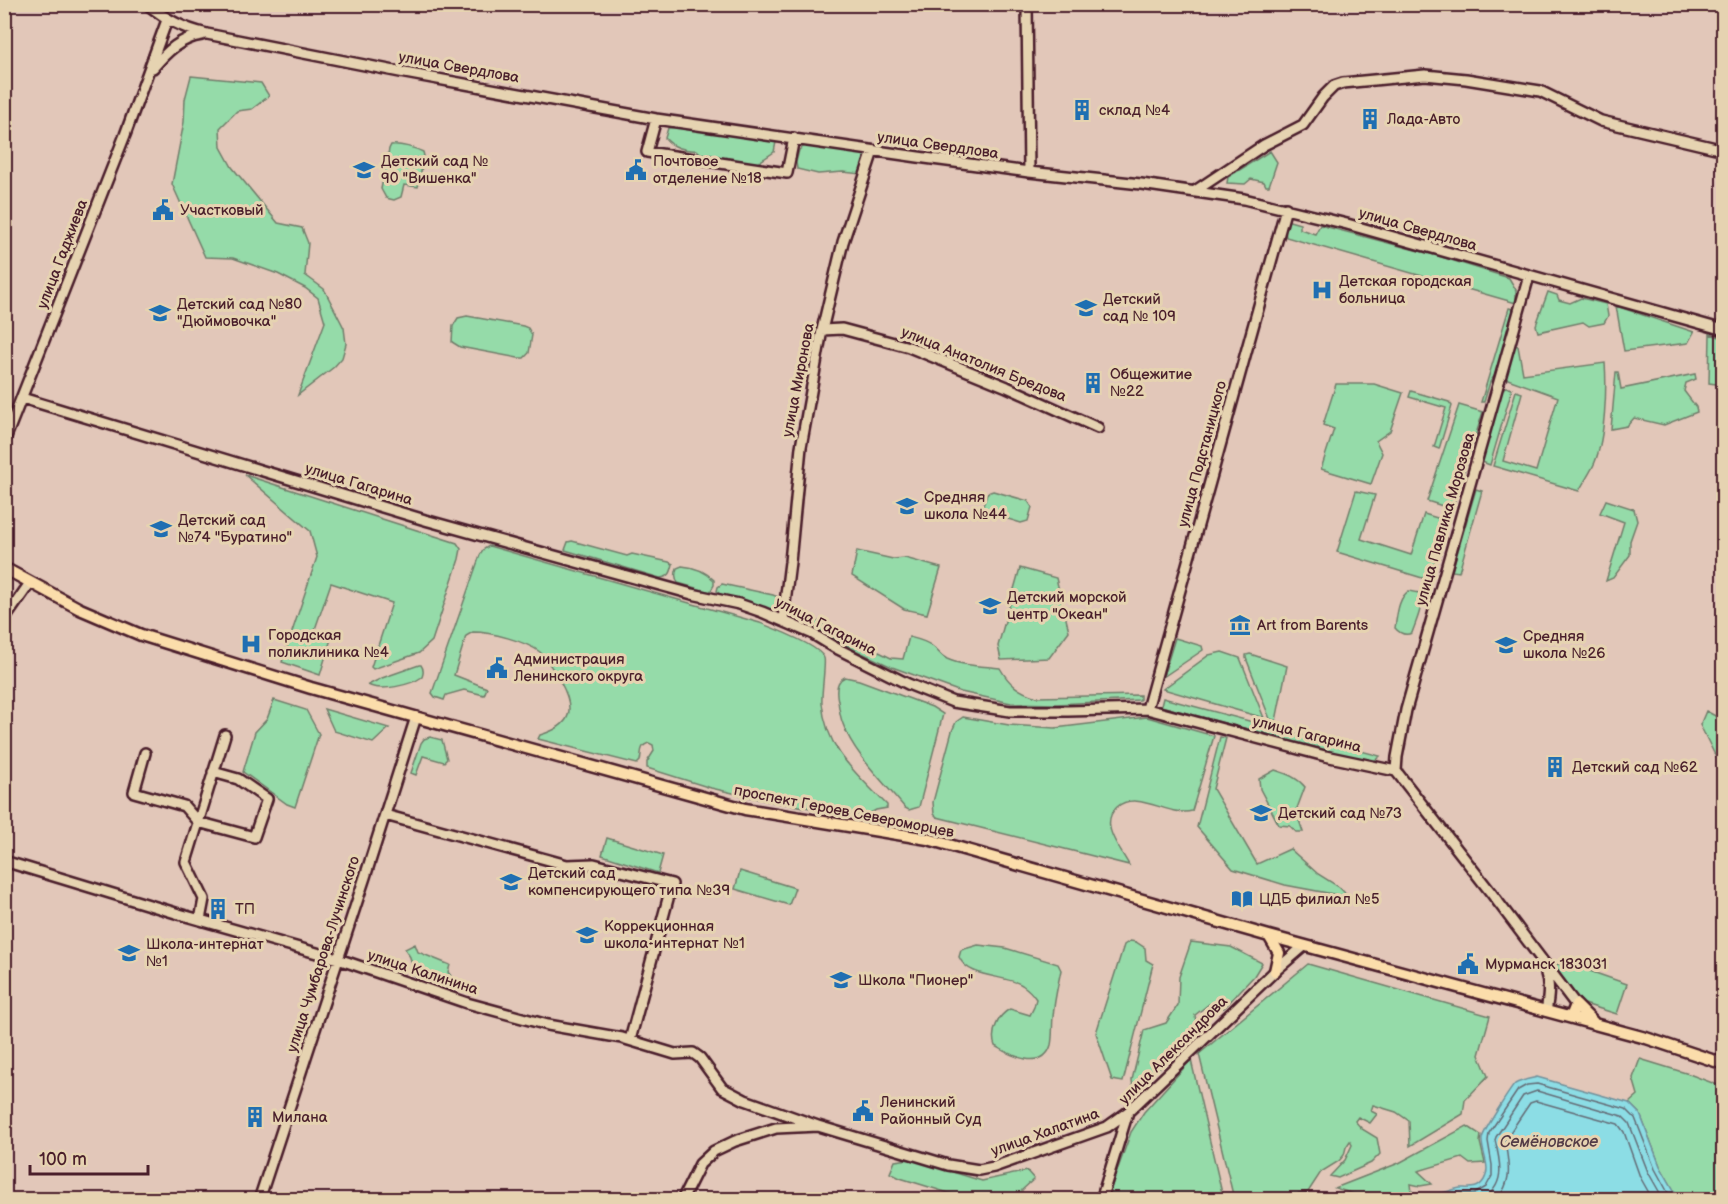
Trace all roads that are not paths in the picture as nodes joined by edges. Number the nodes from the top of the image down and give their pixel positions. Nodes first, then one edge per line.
1 (147, 4) edge
2 (1027, 4) edge
3 (167, 20) junction
4 (207, 34) junction
5 (146, 77) junction
6 (656, 119) junction
7 (794, 138) junction
8 (1724, 150) edge
9 (873, 151) junction
10 (1029, 172) junction
11 (1195, 191) junction
12 (1286, 208) junction
13 (1529, 276) junction
14 (822, 330) junction
15 (1724, 330) edge
16 (22, 398) junction
17 (1098, 428) dead end
18 (4, 442) edge
19 (4, 568) edge
20 (30, 583) junction
21 (4, 620) edge
22 (783, 620) junction
23 (1147, 709) junction
24 (416, 717) junction
25 (225, 735) dead end
26 (145, 753) dead end
27 (1396, 771) junction
28 (213, 772) junction
29 (385, 815) junction
30 (198, 822) junction
31 (4, 861) edge
32 (200, 920) junction
33 (1269, 936) junction
34 (1304, 946) junction
35 (1540, 956) junction
36 (338, 959) junction
37 (1275, 971) junction
38 (1576, 1005) junction
39 (1546, 1011) junction
40 (1571, 1017) junction
41 (1596, 1024) junction
42 (630, 1040) junction
43 (1724, 1064) edge
44 (1128, 1112) junction
45 (818, 1126) junction
46 (259, 1200) edge
47 (682, 1200) edge
48 (1101, 1200) edge

1 - 3 street, улица Свердлова
2 - 10 street
3 - 4 street, улица Свердлова
3 - 5 street, улица Гаджиева
4 - 5 street, улица Гаджиева
4 - 6 street, улица Свердлова
5 - 16 street, улица Гаджиева
6 - 7 street, улица Свердлова
6 - 7 street
7 - 9 street, улица Свердлова
8 - 11 street
9 - 10 street, улица Свердлова
9 - 14 street, улица Миронова
10 - 11 street, улица Свердлова
11 - 12 street, улица Свердлова
12 - 13 street, улица Свердлова
12 - 23 street, улица Подстаницкого
13 - 15 street, улица Свердлова
13 - 27 street, улица Павлика Морозова
14 - 17 street, улица Анатолия Бредова
14 - 22 street, улица Миронова
16 - 18 street, улица Гаджиева
16 - 22 street, улица Гагарина
19 - 20 main road, проспект Героев Североморцев
20 - 21 street
20 - 24 main road, проспект Героев Североморцев
22 - 23 street, улица Гагарина
23 - 27 street, улица Гагарина
24 - 29 street, улица Чумбарова-Лучинского
24 - 33 main road, проспект Героев Североморцев
25 - 28 street
26 - 30 street
27 - 35 street
28 - 30 street
28 - 30 street
29 - 36 street, улица Чумбарова-Лучинского
29 - 42 street
30 - 32 street
31 - 32 street, улица Калинина
32 - 36 street, улица Калинина
33 - 34 main road, проспект Героев Североморцев
33 - 37 main road
34 - 37 street, улица Александрова
34 - 39 main road, проспект Героев Североморцев
35 - 38 street
35 - 39 street
36 - 42 street, улица Калинина
36 - 46 street, улица Чумбарова-Лучинского
37 - 44 street, улица Александрова
38 - 40 main road
38 - 41 main road
39 - 40 main road, проспект Героев Североморцев
40 - 41 main road, проспект Героев Североморцев
41 - 43 main road, проспект Героев Североморцев
42 - 45 street, улица Калинина
44 - 45 street, улица Халатина
44 - 48 street, улица Александрова
45 - 47 street, улица Халатина

